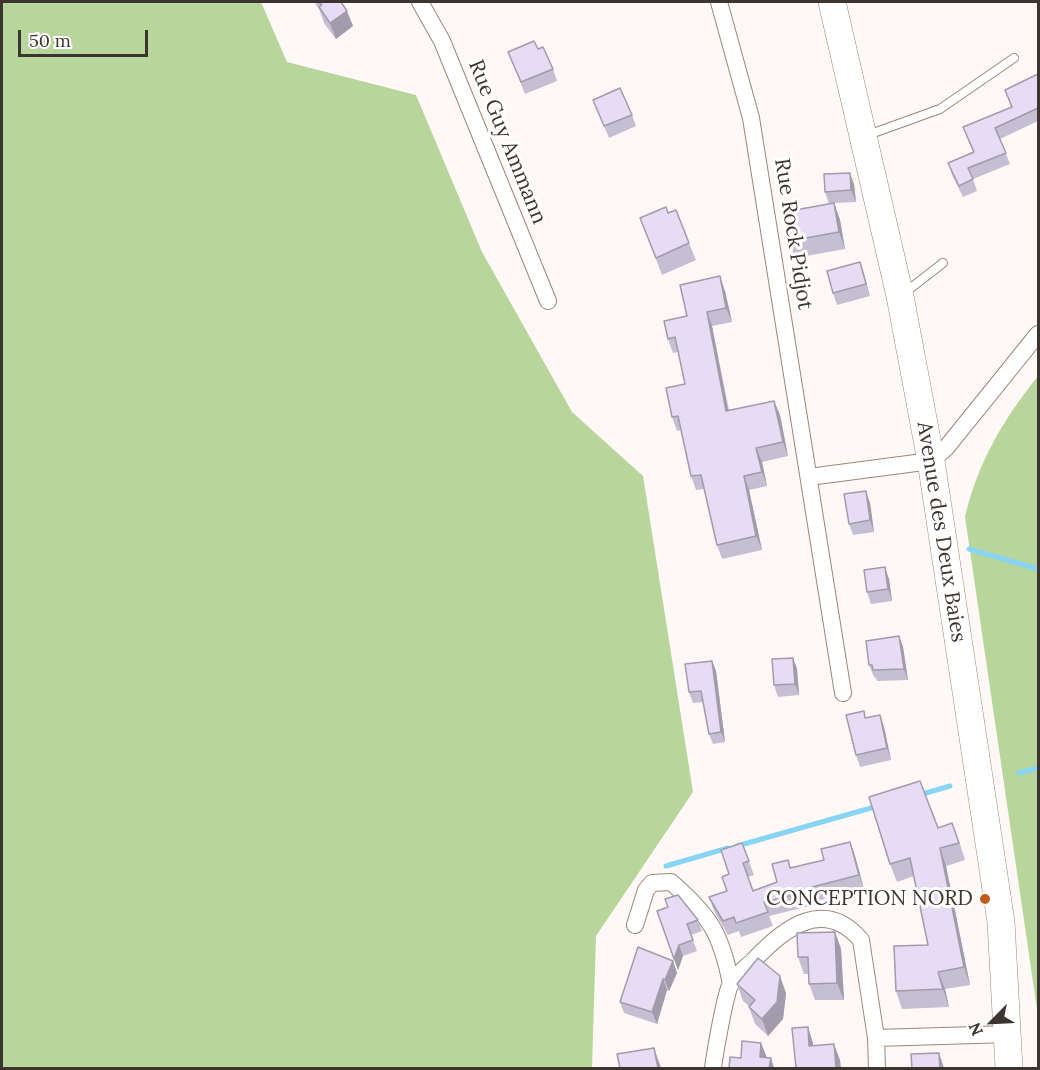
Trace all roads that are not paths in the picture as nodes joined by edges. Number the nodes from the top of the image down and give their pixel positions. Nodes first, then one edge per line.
1 (420, 2) edge
2 (719, 2) edge
3 (832, 2) edge
4 (1014, 58) dead end
5 (865, 136) junction
6 (943, 263) dead end
7 (900, 296) junction
8 (548, 301) dead end
9 (1038, 334) edge
10 (931, 461) junction
11 (809, 477) junction
12 (843, 693) dead end
13 (635, 925) dead end
14 (731, 984) junction
15 (1009, 1034) junction
16 (876, 1038) junction
17 (713, 1068) edge
18 (877, 1068) edge
19 (1009, 1068) edge

1 - 8 street, Rue Guy Ammann
2 - 11 street, Rue Rock Pidjot
3 - 5 main road, Avenue des Deux Baies
4 - 5 lane
5 - 7 main road, Avenue des Deux Baies
6 - 7 lane
7 - 10 main road, Avenue des Deux Baies
9 - 10 street
10 - 11 street
10 - 15 main road, Avenue des Deux Baies
11 - 12 street, Rue Rock Pidjot
13 - 14 street
14 - 16 street
14 - 17 street
15 - 16 street
15 - 19 main road, Avenue des Deux Baies
16 - 18 street

